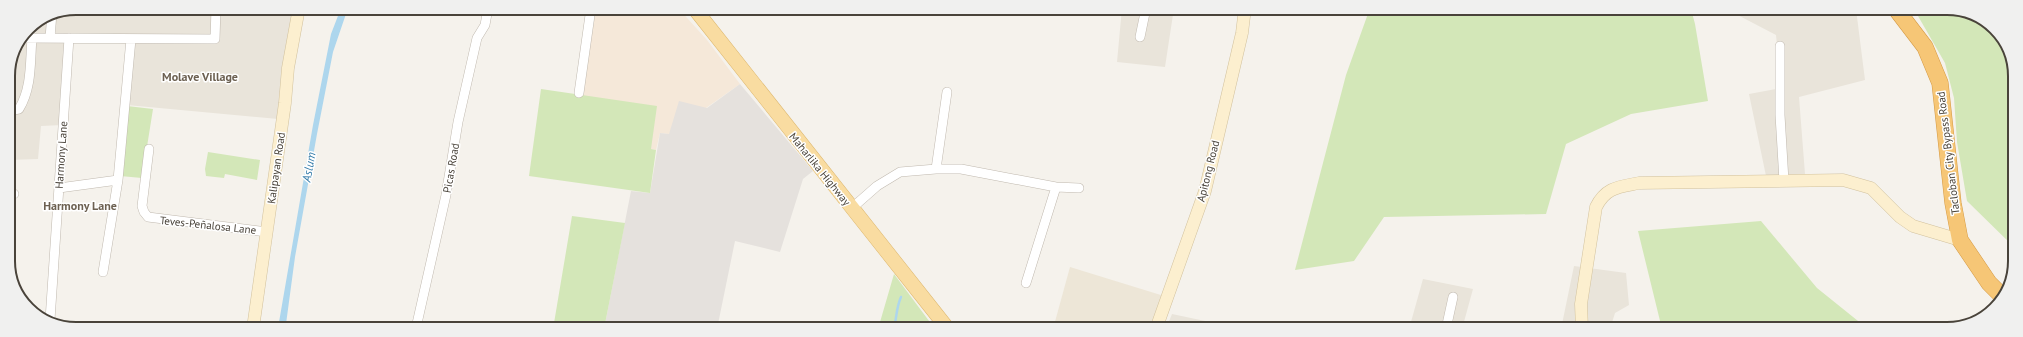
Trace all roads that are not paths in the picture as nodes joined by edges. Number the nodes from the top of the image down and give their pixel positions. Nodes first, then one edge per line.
1 (216, 15) edge
2 (298, 15) edge
3 (487, 15) edge
4 (590, 15) edge
5 (697, 15) edge
6 (1145, 15) edge
7 (1244, 15) edge
8 (1901, 15) edge
9 (51, 21) edge
10 (1140, 37) dead end
11 (29, 38) edge
12 (32, 38) junction
13 (50, 38) junction
14 (69, 38) junction
15 (131, 39) junction
16 (1780, 46) dead end
17 (947, 92) dead end
18 (579, 93) dead end
19 (15, 110) edge
20 (149, 148) dead end
21 (936, 169) junction
22 (118, 180) junction
23 (1784, 181) junction
24 (1056, 187) junction
25 (59, 188) junction
26 (1079, 188) dead end
27 (852, 208) junction
28 (267, 232) junction
29 (1960, 240) junction
30 (103, 272) dead end
31 (1026, 283) dead end
32 (1999, 293) edge
33 (1453, 297) dead end
34 (50, 316) edge
35 (253, 322) edge
36 (417, 322) edge
37 (942, 322) edge
38 (1158, 322) edge
39 (1448, 322) edge
40 (1582, 322) edge

1 - 15 street
2 - 28 street, Kalipayan Road
3 - 36 street, Picas Road
4 - 18 street
5 - 27 main road, Maharlika Highway
6 - 10 street
7 - 38 street, Apitong Road
8 - 29 highway, Tacloban City Bypass Road
9 - 13 street
11 - 12 street
12 - 13 street
12 - 19 street
13 - 14 street
14 - 15 street
14 - 25 street, Harmony Lane
15 - 22 street
16 - 23 street
17 - 21 street
20 - 28 street, Teves-Peñalosa Lane
21 - 24 street
21 - 27 street
22 - 25 street
22 - 30 street
23 - 29 street
23 - 40 street
24 - 26 street
24 - 31 street
25 - 34 street, Harmony Lane
27 - 37 main road, Maharlika Highway
28 - 35 street, Kalipayan Road
29 - 32 highway, Tacloban City Bypass Road
33 - 39 street

